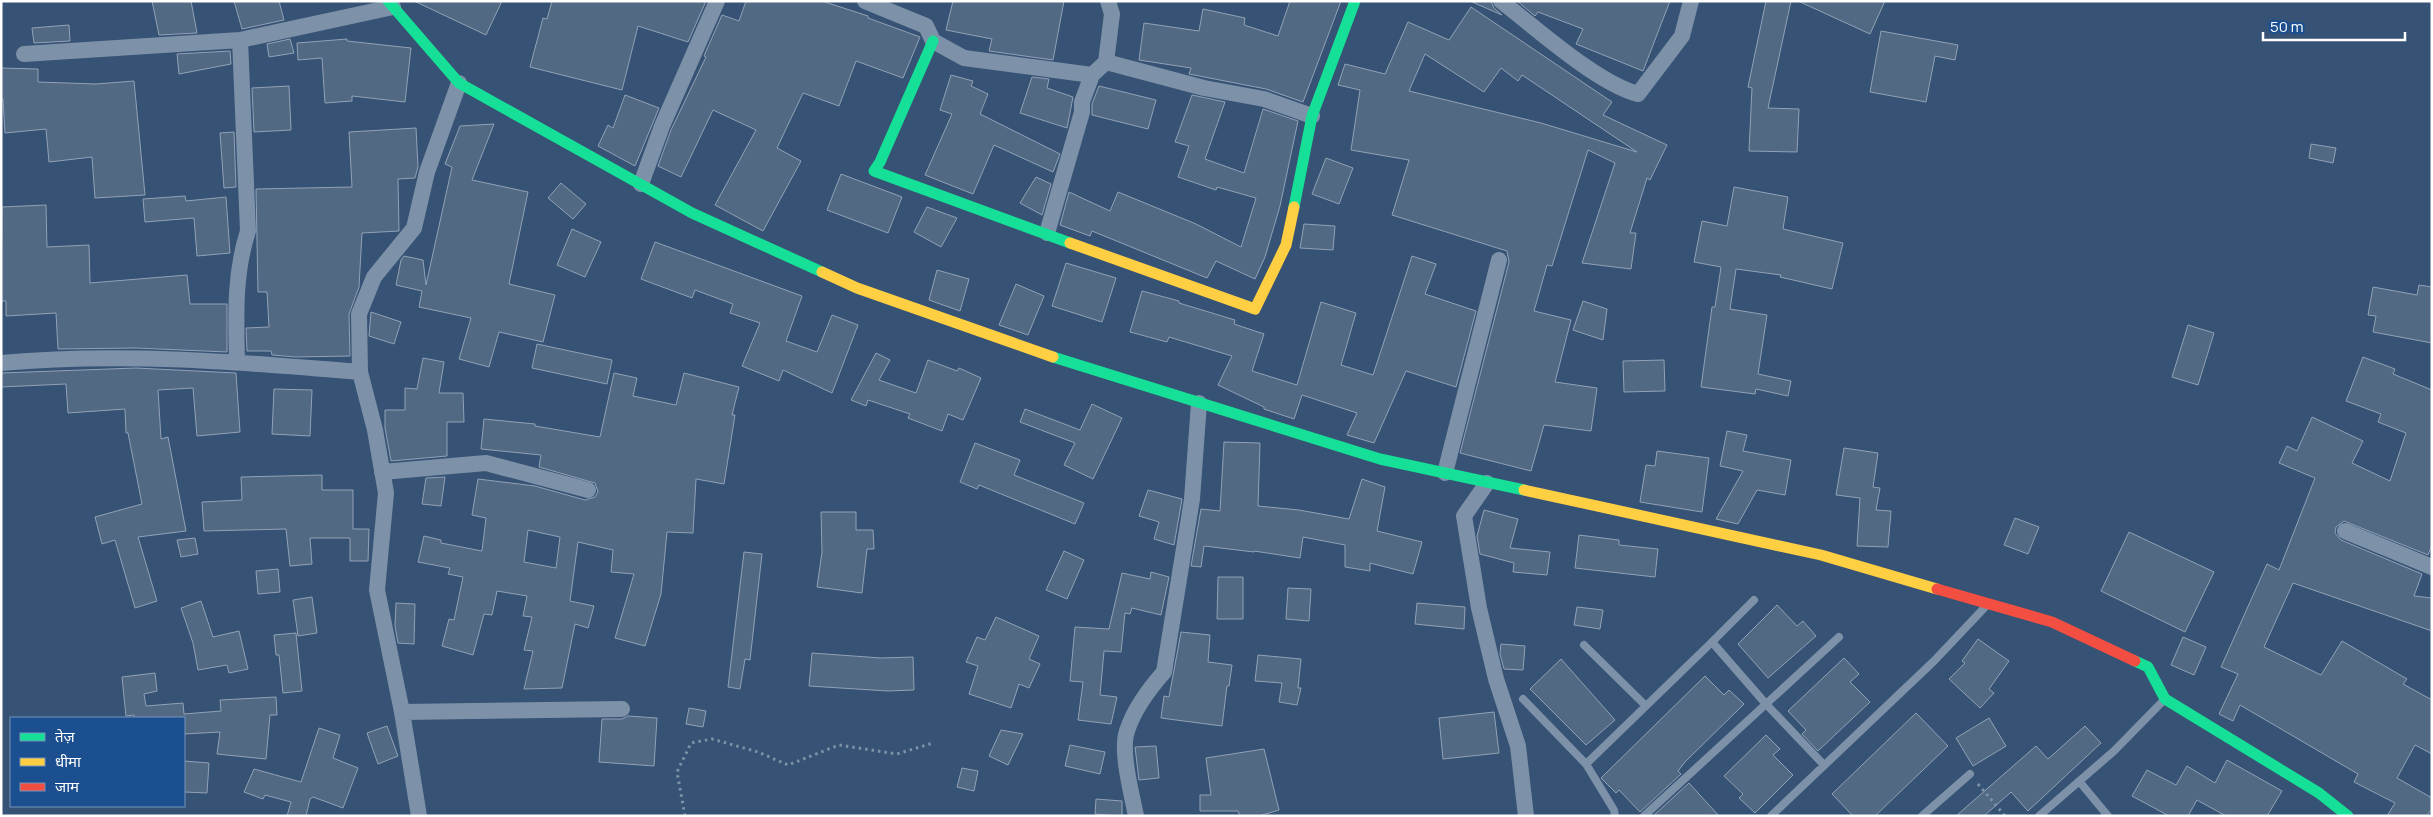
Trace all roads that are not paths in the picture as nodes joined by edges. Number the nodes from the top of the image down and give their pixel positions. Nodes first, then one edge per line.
1 (717, 1) edge
2 (865, 1) edge
3 (1108, 1) edge
4 (1355, 1) edge
5 (1501, 1) edge
6 (1691, 1) edge
7 (391, 4) edge
8 (240, 40) junction
9 (932, 41) junction
10 (24, 54) dead end
11 (1106, 62) junction
12 (1092, 75) junction
13 (459, 83) junction
14 (1312, 116) junction
15 (641, 184) junction
16 (1047, 233) junction
17 (1499, 260) dead end
18 (237, 361) junction
19 (1, 363) edge
20 (360, 372) junction
21 (1199, 403) junction
22 (382, 472) junction
23 (1445, 474) junction
24 (1487, 483) junction
25 (588, 490) dead end
26 (2345, 531) dead end
27 (2432, 567) edge
28 (1754, 600) dead end
29 (1988, 604) junction
30 (1838, 637) dead end
31 (1712, 642) junction
32 (1584, 645) dead end
33 (1523, 699) dead end
34 (2165, 699) junction
35 (1766, 704) junction
36 (1646, 706) junction
37 (622, 708) dead end
38 (402, 712) junction
39 (1586, 764) junction
40 (1824, 765) junction
41 (1970, 774) road end
42 (2079, 781) junction
43 (419, 816) edge
44 (1136, 816) edge
45 (1526, 816) edge
46 (1615, 816) edge
47 (1644, 816) edge
48 (1771, 816) edge
49 (1922, 816) edge
50 (2039, 816) edge
51 (2108, 816) edge
52 (2348, 816) edge

1 - 15 street
2 - 9 street
3 - 11 street
4 - 14 street
5 - 6 street
7 - 8 street
7 - 13 street
8 - 10 street
8 - 18 street
9 - 12 street
9 - 16 street
11 - 12 street
11 - 14 street
12 - 16 street
13 - 15 street
13 - 20 street
14 - 16 street
15 - 21 street
17 - 23 street
18 - 19 street
18 - 20 street
20 - 22 street
21 - 23 street
21 - 44 street
22 - 25 street
22 - 38 street
23 - 24 street
24 - 29 street
24 - 45 street
26 - 27 street
28 - 31 lane
29 - 34 street
29 - 40 lane
30 - 35 lane
31 - 35 lane
31 - 36 lane
32 - 36 lane
33 - 39 lane
34 - 42 lane
34 - 52 street
35 - 40 lane
35 - 47 lane
36 - 39 lane
37 - 38 street
38 - 43 street
39 - 46 lane
40 - 48 lane
41 - 49 lane
42 - 50 lane
42 - 51 lane

